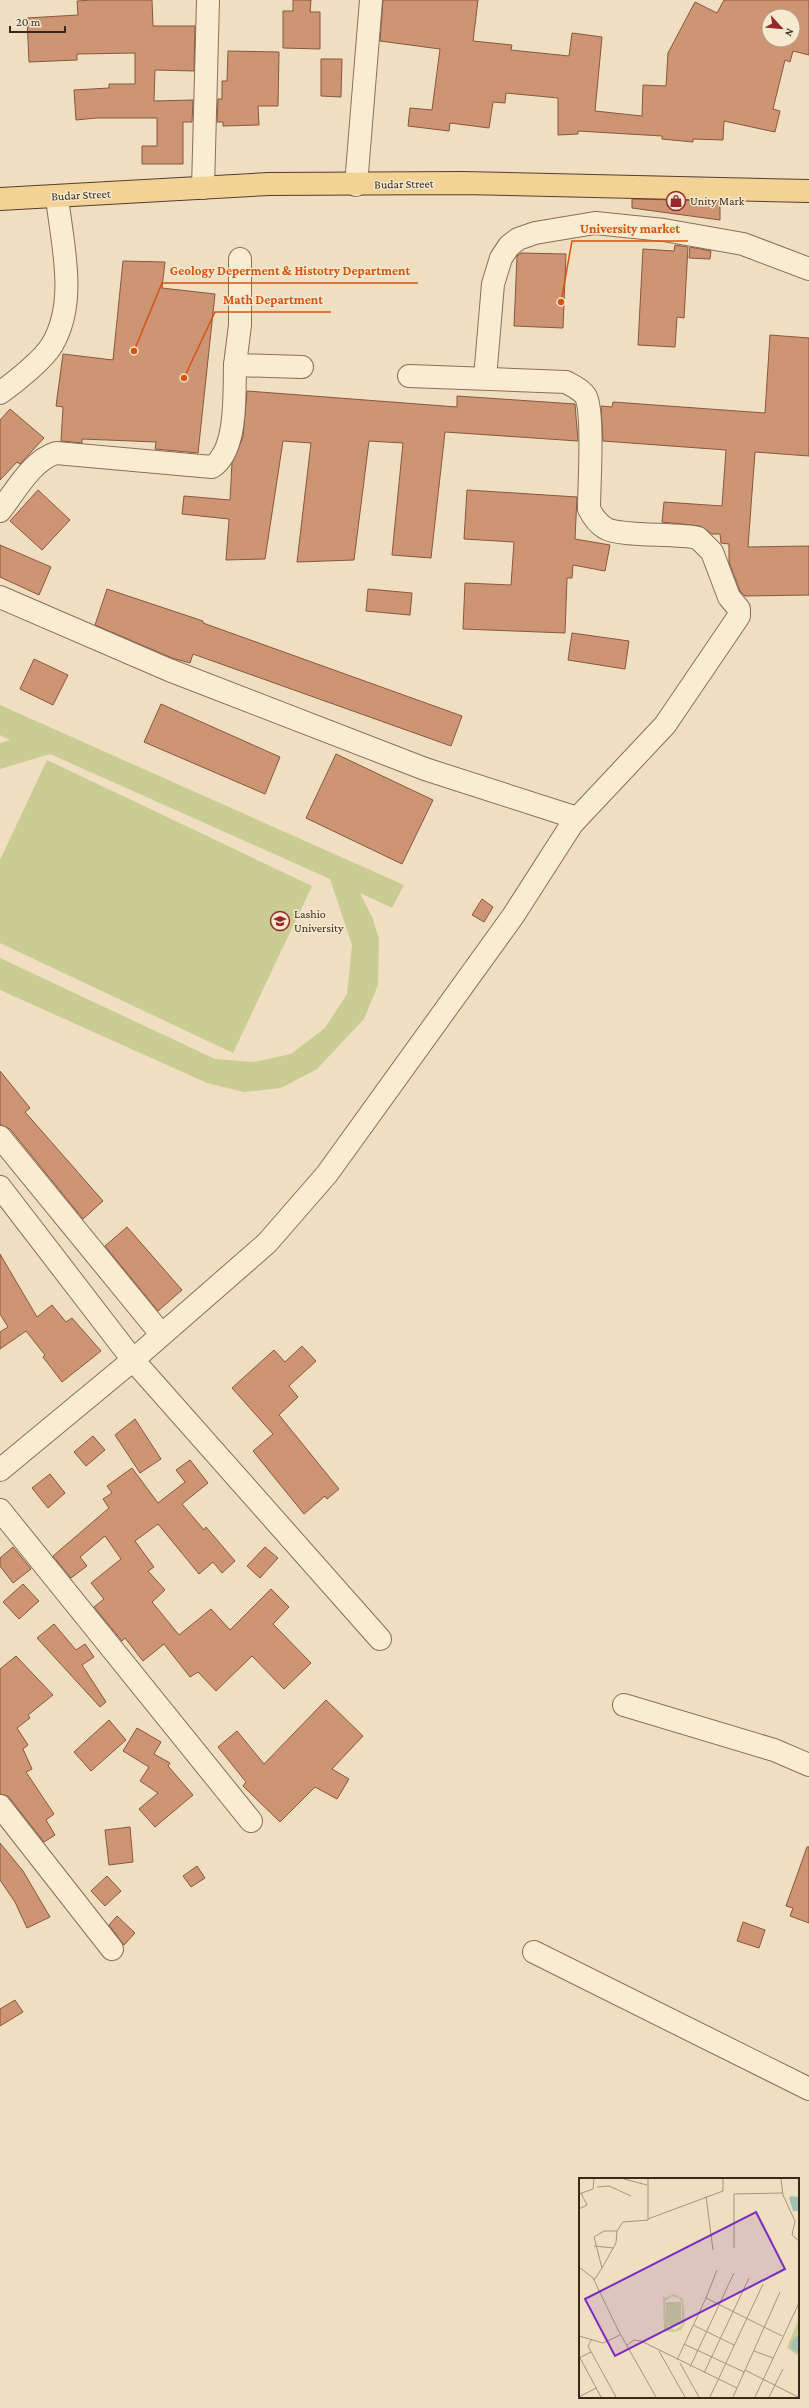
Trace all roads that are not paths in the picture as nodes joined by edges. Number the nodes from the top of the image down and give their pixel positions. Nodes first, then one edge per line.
1 (208, 0) edge
2 (371, 0) edge
3 (356, 185) junction
4 (203, 188) junction
5 (809, 191) edge
6 (56, 197) junction
7 (0, 199) edge
8 (240, 259) dead end
9 (809, 269) edge
10 (235, 365) junction
11 (302, 368) dead end
12 (410, 376) dead end
13 (485, 378) junction
14 (0, 392) edge
15 (0, 511) edge
16 (0, 597) edge
17 (577, 818) junction
18 (0, 1137) edge
19 (0, 1187) edge
20 (161, 1334) junction
21 (133, 1360) junction
22 (0, 1470) edge
23 (0, 1510) edge
24 (380, 1639) dead end
25 (624, 1705) dead end
26 (809, 1765) edge
27 (0, 1806) edge
28 (251, 1821) dead end
29 (112, 1949) dead end
30 (534, 1952) dead end
31 (809, 2089) edge

1 - 4 street
2 - 3 street
3 - 4 main road, Budar Street
3 - 5 main road, Budar Street
4 - 6 main road, Budar Street
6 - 7 main road, Budar Street
6 - 14 street
8 - 10 street
9 - 13 street
10 - 11 street
10 - 15 street
12 - 13 street
13 - 17 street
16 - 17 street
17 - 20 street
18 - 20 street
19 - 21 street
20 - 21 street
21 - 22 street
21 - 24 street
23 - 28 street
25 - 26 street
27 - 29 street
30 - 31 street

